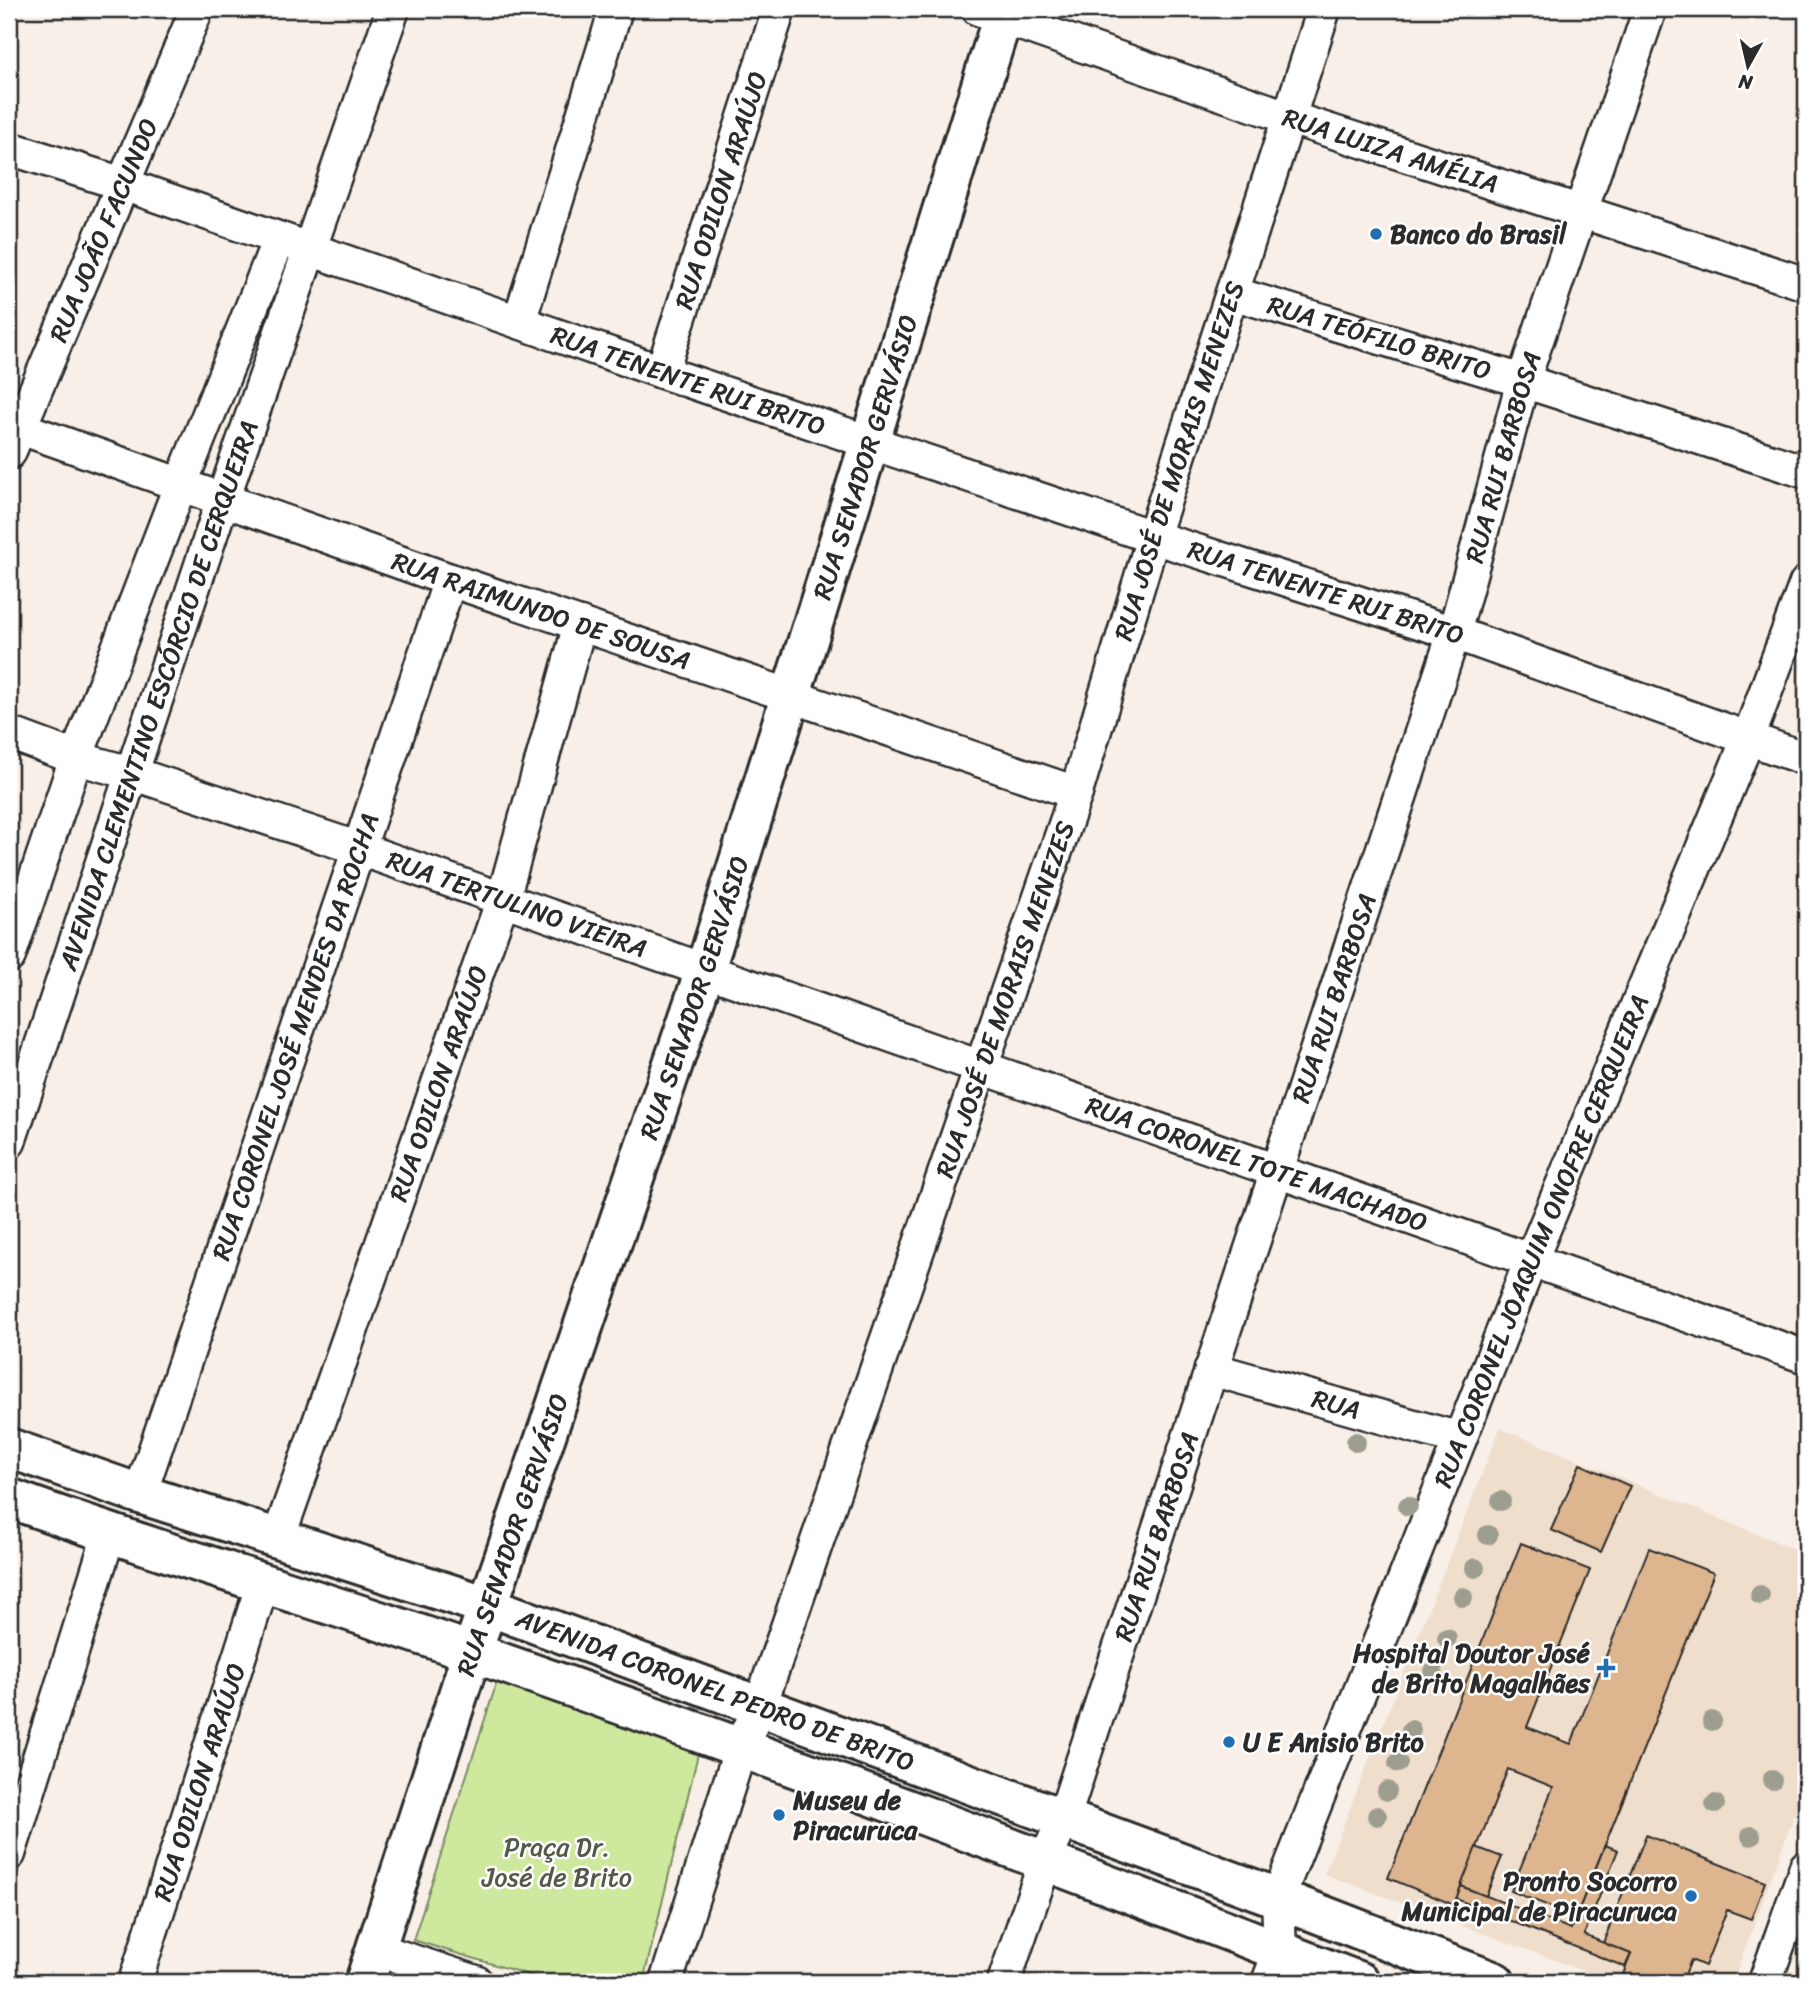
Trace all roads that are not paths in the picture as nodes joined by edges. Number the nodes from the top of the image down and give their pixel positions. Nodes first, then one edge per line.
1 (197, 9) edge
2 (393, 9) edge
3 (616, 9) edge
4 (779, 9) edge
5 (1324, 9) edge
6 (1650, 9) edge
7 (995, 11) edge
8 (1290, 118) junction
9 (9, 148) edge
10 (123, 184) junction
11 (1580, 211) junction
12 (279, 239) junction
13 (309, 250) junction
14 (1806, 284) edge
15 (1232, 293) junction
16 (519, 322) junction
17 (662, 372) junction
18 (1523, 381) junction
19 (13, 435) edge
20 (869, 442) junction
21 (1806, 472) edge
22 (180, 486) junction
23 (223, 499) junction
24 (1153, 537) junction
25 (450, 580) junction
26 (1806, 583) edge
27 (580, 624) junction
28 (1454, 633) junction
29 (791, 695) junction
30 (9, 733) edge
31 (1748, 739) junction
32 (76, 758) junction
33 (1806, 759) edge
34 (131, 773) junction
35 (1076, 793) junction
36 (357, 848) junction
37 (503, 899) junction
38 (9, 956) edge
39 (705, 970) junction
40 (981, 1067) junction
41 (9, 1142) edge
42 (1277, 1171) junction
43 (1531, 1260) junction
44 (1806, 1357) edge
45 (1211, 1369) junction
46 (1460, 1438) junction
47 (9, 1448) edge
48 (140, 1494) junction
49 (9, 1498) edge
50 (110, 1534) junction
51 (278, 1539) junction
52 (263, 1583) junction
53 (488, 1606) junction
54 (472, 1652) junction
55 (760, 1706) junction
56 (741, 1747) junction
57 (1063, 1820) junction
58 (9, 1854) edge
59 (1045, 1862) junction
60 (1806, 1867) edge
61 (1278, 1898) junction
62 (370, 1966) edge
63 (1274, 1967) edge
64 (135, 1982) edge
65 (476, 1982) edge
66 (666, 1982) edge
67 (1004, 1982) edge
68 (1360, 1982) edge
69 (1494, 1982) edge
70 (1765, 1982) edge

1 - 10 street, RUA JOÃO FACUNDO
2 - 13 street, AVENIDA CLEMENTINO ESCÓRCIO DE CERQUEIRA
3 - 16 street
4 - 17 street, RUA ODILON ARAÚJO
5 - 8 street, RUA JOSÉ DE MORAIS MENEZES
6 - 11 street, RUA RUI BARBOSA
7 - 8 street, RUA LUIZA AMÉLIA
7 - 20 main road, RUA SENADOR GERVÁSIO
8 - 11 street, RUA LUIZA AMÉLIA
8 - 15 street, RUA JOSÉ DE MORAIS MENEZES
9 - 10 street, RUA TENENTE RUI BRITO
10 - 12 street, RUA TENENTE RUI BRITO
10 - 19 street, RUA JOÃO FACUNDO
11 - 14 street, RUA LUIZA AMÉLIA
11 - 18 street, RUA RUI BARBOSA
12 - 13 street, RUA TENENTE RUI BRITO
12 - 22 street, AVENIDA CLEMENTINO ESCÓRCIO DE CERQUEIRA
13 - 16 street, RUA TENENTE RUI BRITO
13 - 23 street, AVENIDA CLEMENTINO ESCÓRCIO DE CERQUEIRA
15 - 18 street, RUA TEÓFILO BRITO
15 - 24 street, RUA JOSÉ DE MORAIS MENEZES
16 - 17 street, RUA TENENTE RUI BRITO
17 - 20 street, RUA TENENTE RUI BRITO
18 - 21 street, RUA TEÓFILO BRITO
18 - 28 street, RUA RUI BARBOSA
19 - 22 street, RUA RAIMUNDO DE SOUSA
20 - 24 street, RUA TENENTE RUI BRITO
20 - 29 main road, RUA SENADOR GERVÁSIO
22 - 23 street, RUA RAIMUNDO DE SOUSA
22 - 32 street, AVENIDA CLEMENTINO ESCÓRCIO DE CERQUEIRA
23 - 25 street, RUA RAIMUNDO DE SOUSA
23 - 34 street, AVENIDA CLEMENTINO ESCÓRCIO DE CERQUEIRA
24 - 28 street, RUA TENENTE RUI BRITO
24 - 35 street, RUA JOSÉ DE MORAIS MENEZES
25 - 27 street, RUA RAIMUNDO DE SOUSA
25 - 36 street, RUA CORONEL JOSÉ MENDES DA ROCHA
26 - 31 street, RUA CORONEL JOAQUIM ONOFRE CERQUEIRA
27 - 29 street, RUA RAIMUNDO DE SOUSA
27 - 37 street, RUA ODILON ARAÚJO
28 - 31 street, RUA TENENTE RUI BRITO
28 - 42 street, RUA RUI BARBOSA
29 - 35 street, RUA RAIMUNDO DE SOUSA
29 - 39 main road, RUA SENADOR GERVÁSIO
30 - 32 street, RUA TERTULINO VIEIRA
31 - 33 street, RUA TENENTE RUI BRITO
31 - 43 street, RUA CORONEL JOAQUIM ONOFRE CERQUEIRA
32 - 34 street, RUA TERTULINO VIEIRA
32 - 38 street, AVENIDA CLEMENTINO ESCÓRCIO DE CERQUEIRA
34 - 36 street, RUA TERTULINO VIEIRA
34 - 41 street, AVENIDA CLEMENTINO ESCÓRCIO DE CERQUEIRA
35 - 40 street, RUA JOSÉ DE MORAIS MENEZES
36 - 37 street, RUA TERTULINO VIEIRA
36 - 48 street, RUA CORONEL JOSÉ MENDES DA ROCHA
37 - 39 street, RUA TERTULINO VIEIRA
37 - 51 street, RUA ODILON ARAÚJO
39 - 40 street, RUA CORONEL TOTE MACHADO
39 - 53 main road, RUA SENADOR GERVÁSIO
40 - 42 street, RUA CORONEL TOTE MACHADO
40 - 55 street, RUA JOSÉ DE MORAIS MENEZES
42 - 43 street, RUA CORONEL TOTE MACHADO
42 - 45 street, RUA RUI BARBOSA
43 - 44 street, RUA CORONEL TOTE MACHADO
43 - 46 street, RUA CORONEL JOAQUIM ONOFRE CERQUEIRA
45 - 46 street, RUA
45 - 57 street, RUA RUI BARBOSA
46 - 61 street, RUA CORONEL JOAQUIM ONOFRE CERQUEIRA
47 - 48 main road, AVENIDA CORONEL PEDRO DE BRITO
48 - 51 main road, AVENIDA CORONEL PEDRO DE BRITO
49 - 50 main road, AVENIDA CORONEL PEDRO DE BRITO
50 - 52 main road, AVENIDA CORONEL PEDRO DE BRITO
50 - 58 street
51 - 53 main road, AVENIDA CORONEL PEDRO DE BRITO
52 - 54 main road, AVENIDA CORONEL PEDRO DE BRITO
52 - 64 street, RUA ODILON ARAÚJO
53 - 54 main road, RUA SENADOR GERVÁSIO
53 - 55 main road, AVENIDA CORONEL PEDRO DE BRITO
54 - 56 main road, AVENIDA CORONEL PEDRO DE BRITO
54 - 62 main road, RUA SENADOR GERVÁSIO
55 - 56 street, RUA JOSÉ DE MORAIS MENEZES
55 - 57 main road, AVENIDA CORONEL PEDRO DE BRITO
56 - 59 main road, AVENIDA CORONEL PEDRO DE BRITO
56 - 66 street, RUA JOSÉ DE MORAIS MENEZES
57 - 59 street, RUA RUI BARBOSA
57 - 61 main road, AVENIDA CORONEL PEDRO DE BRITO
59 - 63 main road, AVENIDA CORONEL PEDRO DE BRITO
59 - 67 street, RUA RUI BARBOSA
60 - 70 street
61 - 63 street
61 - 69 main road, AVENIDA CORONEL PEDRO DE BRITO
62 - 65 street
63 - 68 main road, AVENIDA CORONEL PEDRO DE BRITO

